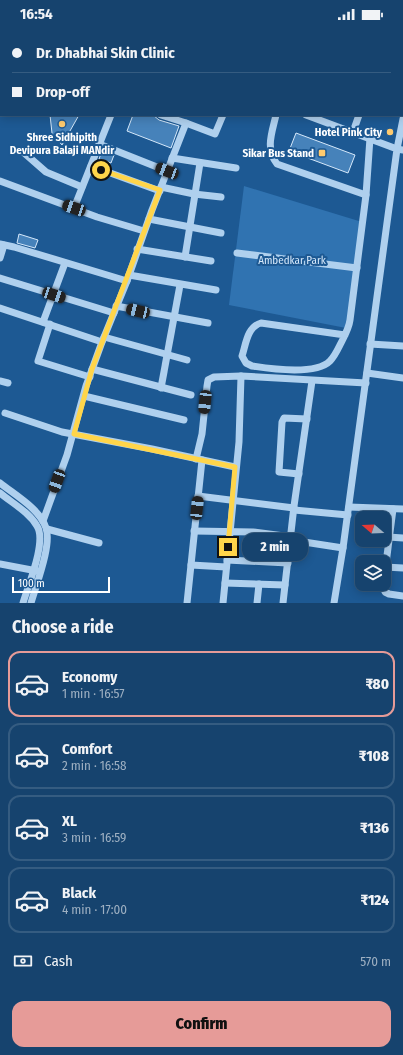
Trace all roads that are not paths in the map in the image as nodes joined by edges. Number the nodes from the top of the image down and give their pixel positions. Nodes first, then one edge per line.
1 (111, 116) edge
2 (164, 116) edge
3 (223, 116) edge
4 (276, 116) edge
5 (309, 116) edge
6 (359, 116) edge
7 (403, 119) edge
8 (186, 123) junction
9 (353, 132) junction
10 (370, 138) junction
11 (99, 144) junction
12 (400, 149) edge
13 (22, 151) dead end
14 (172, 158) junction
15 (200, 162) junction
16 (91, 166) junction
17 (236, 168) dead end
18 (167, 171) junction
19 (0, 181) edge
20 (82, 187) junction
21 (160, 189) junction
22 (194, 194) junction
23 (366, 195) junction
24 (220, 197) dead end
25 (74, 208) junction
26 (149, 219) junction
27 (189, 226) junction
28 (144, 231) junction
29 (221, 233) dead end
30 (2, 244) edge
31 (137, 249) junction
32 (238, 253) dead end
33 (185, 257) junction
34 (0, 258) edge
35 (211, 261) dead end
36 (65, 263) junction
37 (357, 268) junction
38 (0, 278) edge
39 (128, 278) junction
40 (180, 285) junction
41 (216, 290) dead end
42 (54, 295) junction
43 (0, 308) edge
44 (115, 310) junction
45 (174, 318) junction
46 (46, 323) junction
47 (208, 323) dead end
48 (345, 335) junction
49 (103, 339) junction
50 (370, 344) junction
51 (403, 346) edge
52 (168, 354) junction
53 (187, 360) dead end
54 (92, 369) junction
55 (367, 373) junction
56 (241, 376) junction
57 (90, 377) junction
58 (403, 378) edge
59 (0, 381) edge
60 (312, 381) junction
61 (8, 383) dead end
62 (366, 383) junction
63 (162, 388) junction
64 (84, 396) junction
65 (190, 396) dead end
66 (4, 413) dead end
67 (307, 418) junction
68 (184, 420) dead end
69 (74, 434) junction
70 (199, 459) junction
71 (235, 467) junction
72 (299, 474) junction
73 (0, 483) edge
74 (0, 494) edge
75 (198, 496) junction
76 (232, 501) junction
77 (349, 507) junction
78 (26, 509) junction
79 (294, 509) junction
80 (393, 509) junction
81 (403, 509) edge
82 (348, 515) junction
83 (391, 520) edge
84 (43, 521) junction
85 (47, 529) junction
86 (194, 531) junction
87 (230, 532) junction
88 (391, 537) edge
89 (403, 538) edge
90 (291, 539) junction
91 (99, 543) dead end
92 (343, 548) junction
93 (227, 563) junction
94 (288, 563) junction
95 (0, 564) edge
96 (191, 565) junction
97 (391, 567) edge
98 (403, 568) edge
99 (36, 571) junction
100 (225, 583) junction
101 (259, 584) junction
102 (285, 585) junction
103 (385, 591) edge
104 (403, 596) edge
105 (23, 603) edge
106 (31, 603) edge
107 (187, 603) edge
108 (223, 603) edge
109 (257, 603) edge
110 (284, 603) edge
111 (334, 603) edge

1 - 11 street
2 - 8 street
3 - 8 street
4 - 23 street
5 - 9 street
6 - 9 street
7 - 12 street
8 - 14 street
9 - 10 street
10 - 12 street
10 - 23 street
11 - 16 street
11 - 18 street
12 - 50 street
13 - 20 street
14 - 15 street
14 - 18 street
15 - 17 street
15 - 22 street
16 - 20 street
16 - 21 street
18 - 21 street
19 - 25 street
20 - 25 street
21 - 22 street
21 - 26 street
22 - 24 street
22 - 27 street
23 - 37 street
25 - 28 street
26 - 27 street
26 - 28 street
27 - 29 street
27 - 33 street
28 - 31 street
30 - 34 street
30 - 36 street
31 - 33 street
31 - 39 street
32 - 37 street
33 - 35 street
36 - 39 street
36 - 42 street
37 - 48 street
38 - 42 street
39 - 40 street
39 - 44 street
40 - 41 street
40 - 45 street
42 - 44 street
42 - 46 street
43 - 46 street
44 - 45 street
44 - 49 street
45 - 47 street
45 - 52 street
46 - 49 street
46 - 57 street
48 - 48 street
49 - 52 street
49 - 54 street
50 - 51 street
50 - 55 street
52 - 53 street
52 - 63 street
54 - 57 street
54 - 63 street
55 - 58 street
55 - 62 street
56 - 60 street
56 - 70 street
56 - 71 street
57 - 64 street
59 - 61 street
60 - 62 street
60 - 67 street
62 - 77 street
63 - 65 street
64 - 68 street
64 - 69 street
66 - 69 street
67 - 72 street
67 - 72 street
69 - 70 street
69 - 84 street
70 - 71 street
70 - 75 street
71 - 76 street
72 - 79 street
73 - 78 street
74 - 78 street
75 - 76 street
75 - 86 street
76 - 79 street
76 - 87 street
77 - 80 street
77 - 82 street
78 - 84 street
78 - 99 street
79 - 82 street
79 - 90 street
80 - 81 street
80 - 83 street
82 - 92 street
84 - 85 street
85 - 91 street
85 - 99 street
86 - 87 street
86 - 96 street
87 - 90 street
87 - 93 street
88 - 89 street
90 - 92 street
90 - 94 street
92 - 111 street
93 - 94 street
93 - 96 street
93 - 100 street
94 - 102 street
95 - 99 street
96 - 107 street
97 - 98 street
99 - 105 street
99 - 106 street
100 - 101 street
100 - 108 street
101 - 102 street
101 - 109 street
102 - 110 street
103 - 104 street

